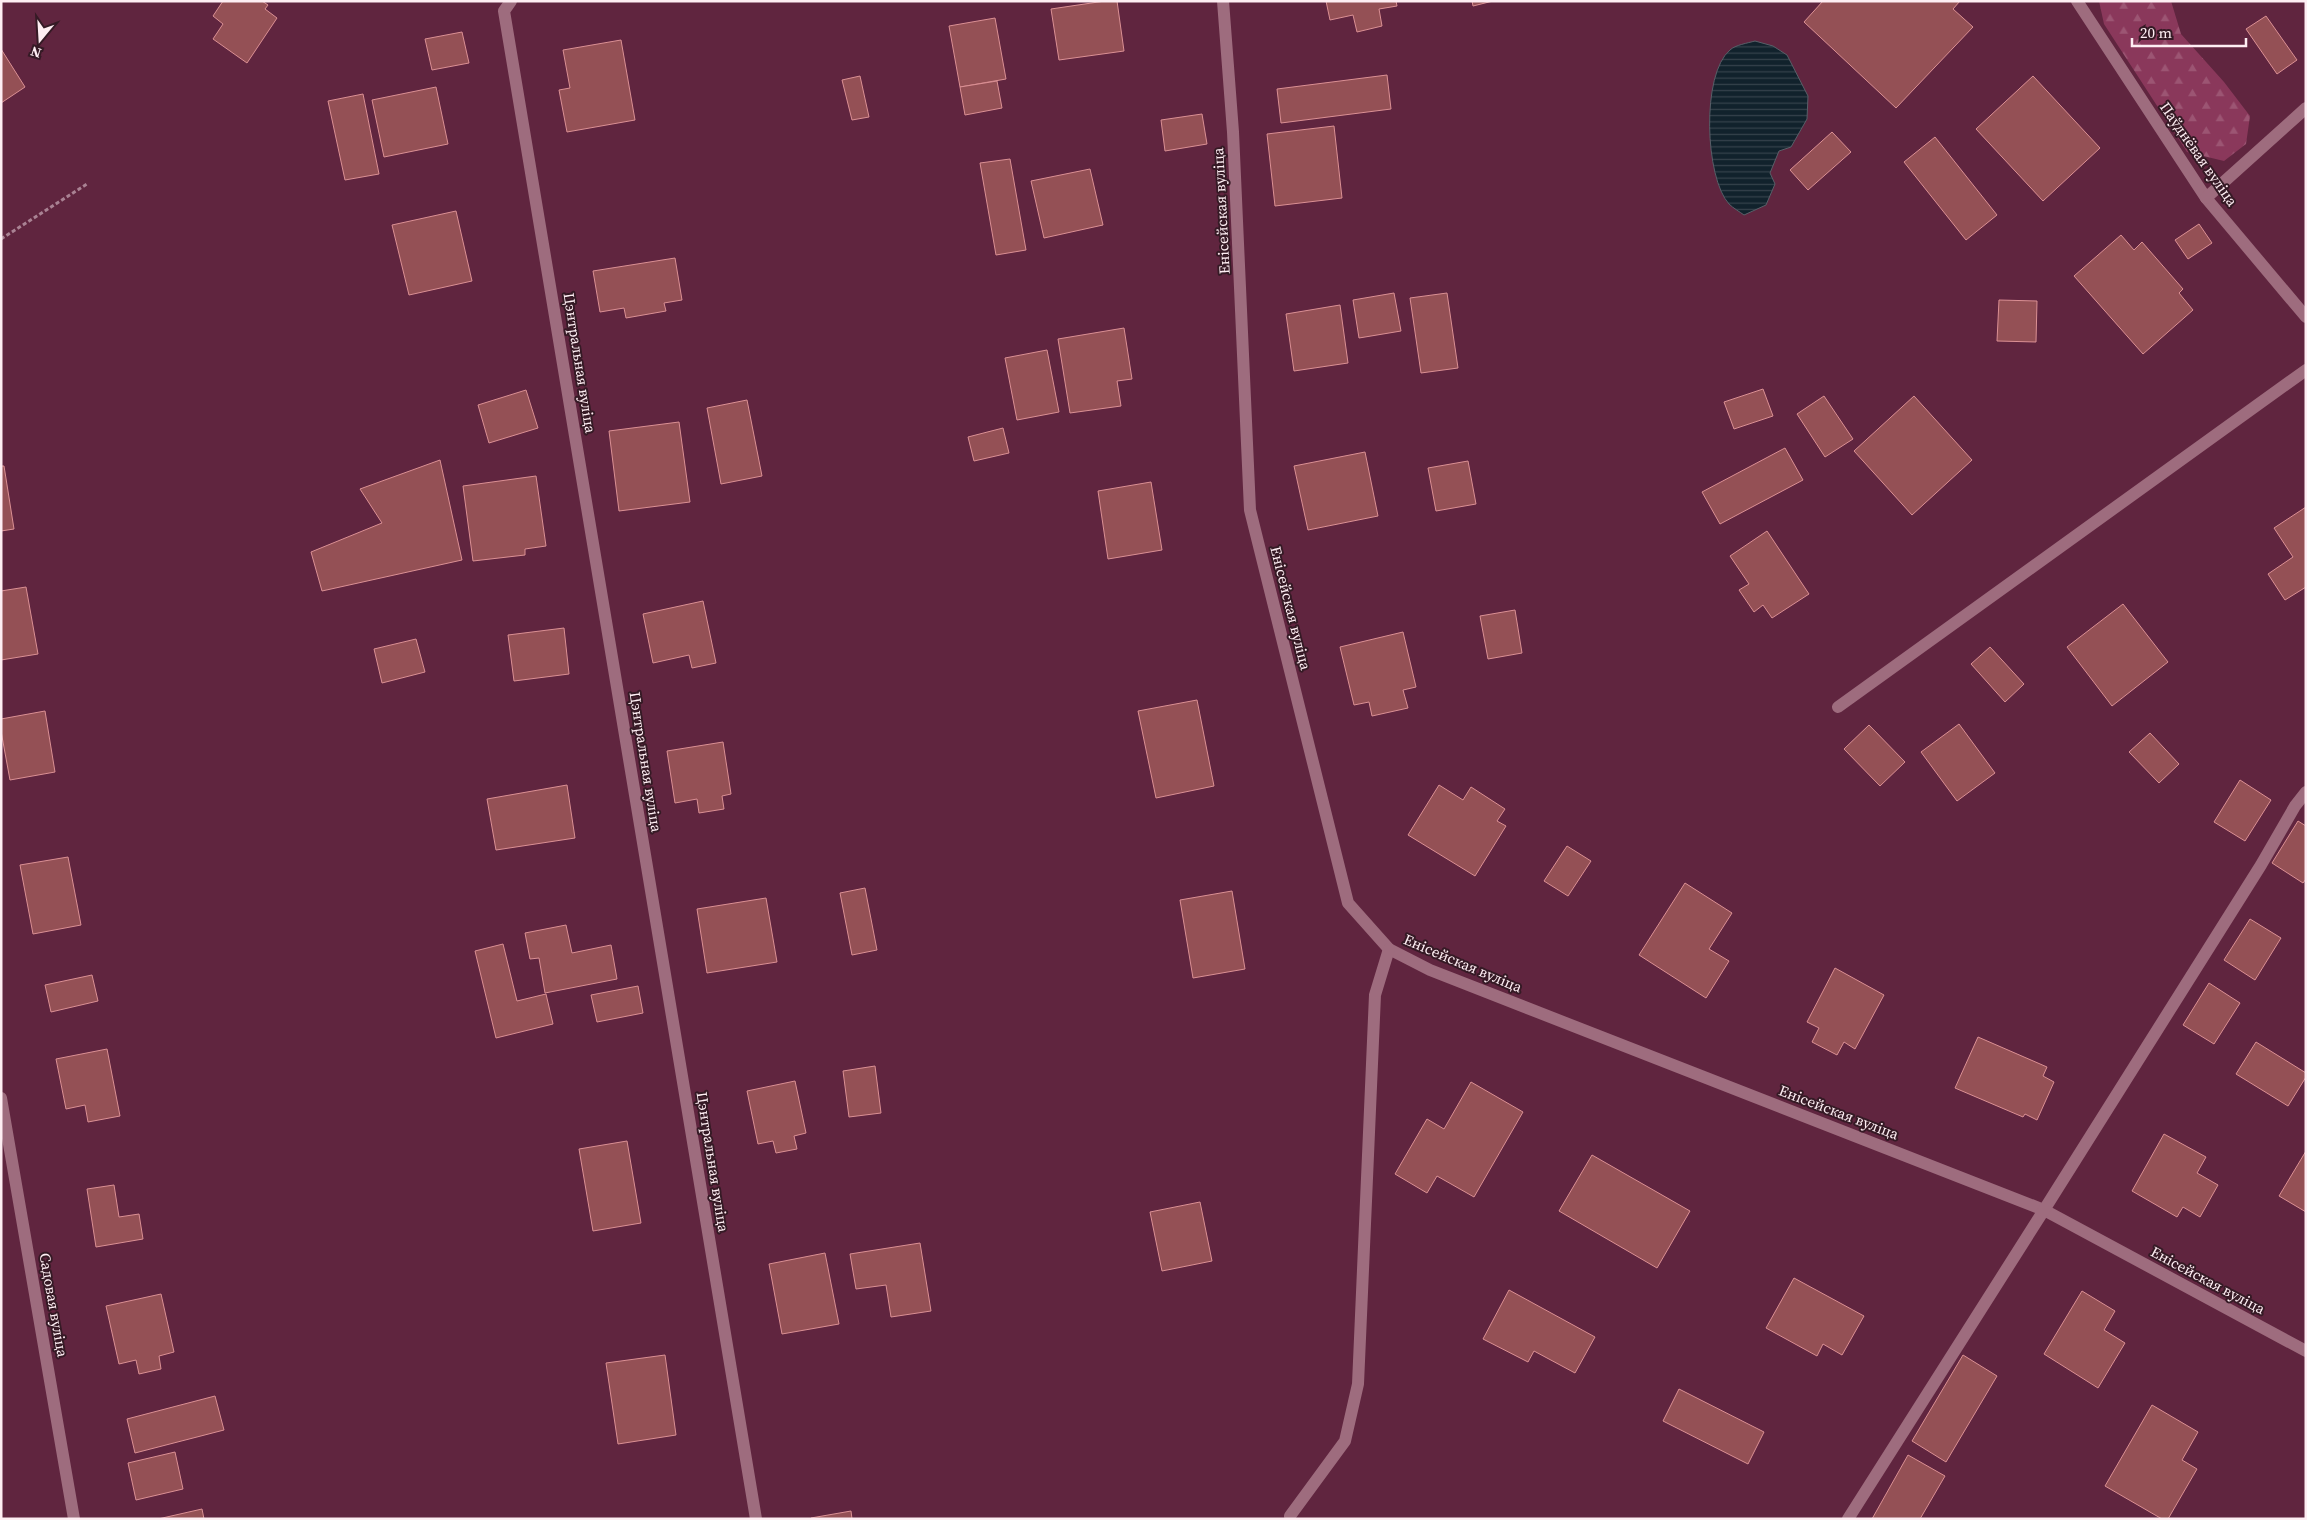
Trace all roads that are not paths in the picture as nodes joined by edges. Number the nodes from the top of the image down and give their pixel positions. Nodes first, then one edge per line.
1 (1223, 1) edge
2 (2077, 1) edge
3 (508, 6) edge
4 (2306, 108) edge
5 (2206, 198) junction
6 (2306, 317) edge
7 (2306, 370) edge
8 (1838, 707) dead end
9 (2306, 792) edge
10 (1389, 949) junction
11 (1, 1098) edge
12 (2044, 1210) junction
13 (2306, 1351) edge
14 (1290, 1516) dead end
15 (74, 1519) edge
16 (756, 1519) edge
17 (1848, 1519) edge

1 - 10 street, Енісейская вуліца
2 - 5 street, Паўднёвая вуліца
3 - 16 street, Цэнтральная вуліца
4 - 5 street
5 - 6 street, Паўднёвая вуліца
7 - 8 street
9 - 12 street
10 - 12 street, Енісейская вуліца
10 - 14 street
11 - 15 street, Садовая вуліца
12 - 13 street, Енісейская вуліца
12 - 17 street

